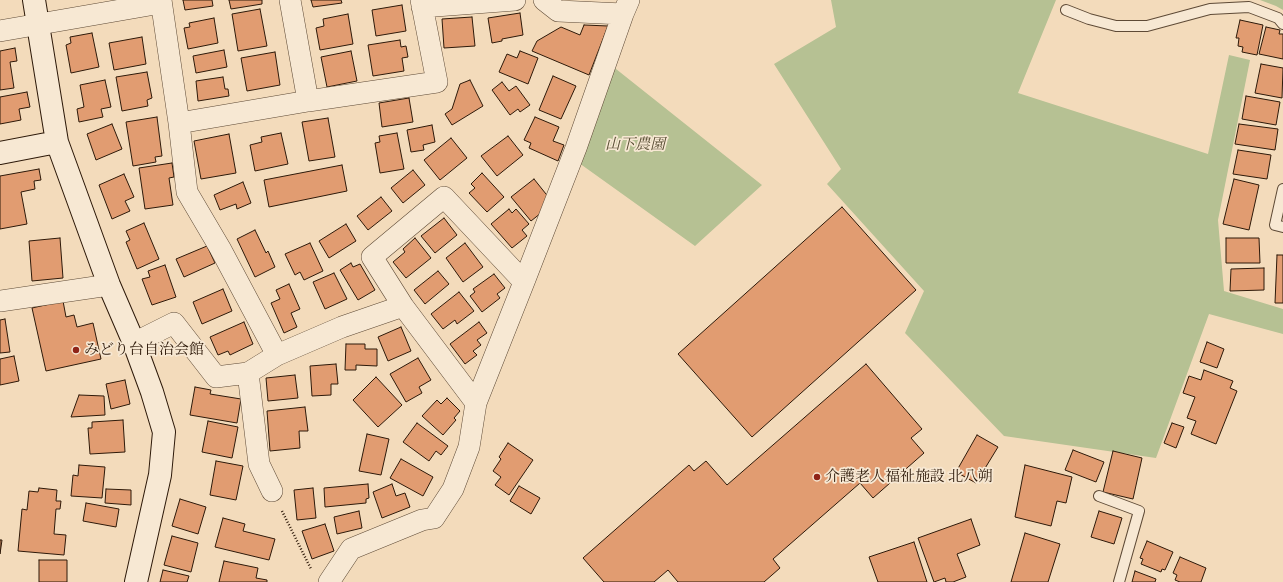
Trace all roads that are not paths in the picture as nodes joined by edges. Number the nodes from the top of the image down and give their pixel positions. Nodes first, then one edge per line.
1 (34, 0) edge
2 (290, 0) edge
3 (515, 0) edge
4 (544, 0) edge
5 (161, 1) edge
6 (422, 4) edge
7 (626, 7) edge
8 (1066, 10) dead end
9 (1283, 24) edge
10 (38, 25) junction
11 (0, 31) edge
12 (308, 101) junction
13 (179, 123) junction
14 (57, 142) junction
15 (0, 152) edge
16 (1283, 189) edge
17 (1283, 227) edge
18 (524, 282) junction
19 (109, 285) junction
20 (0, 301) edge
21 (403, 306) junction
22 (134, 343) junction
23 (277, 355) junction
24 (248, 373) junction
25 (476, 403) junction
26 (272, 492) road end
27 (1100, 496) dead end
28 (321, 578) edge
29 (136, 582) edge
30 (1119, 582) edge

1 - 10 street
2 - 12 street
3 - 6 street
4 - 7 street
5 - 10 street
5 - 13 street
6 - 12 street
7 - 18 street
8 - 9 lane
10 - 11 street
10 - 14 street
12 - 13 street
13 - 23 street
14 - 15 street
14 - 19 street
16 - 17 lane
18 - 21 street
18 - 25 street
19 - 20 street
19 - 22 street
21 - 23 street
21 - 25 street
22 - 24 street
22 - 29 street
23 - 24 street
24 - 26 street
25 - 28 street
27 - 30 lane

